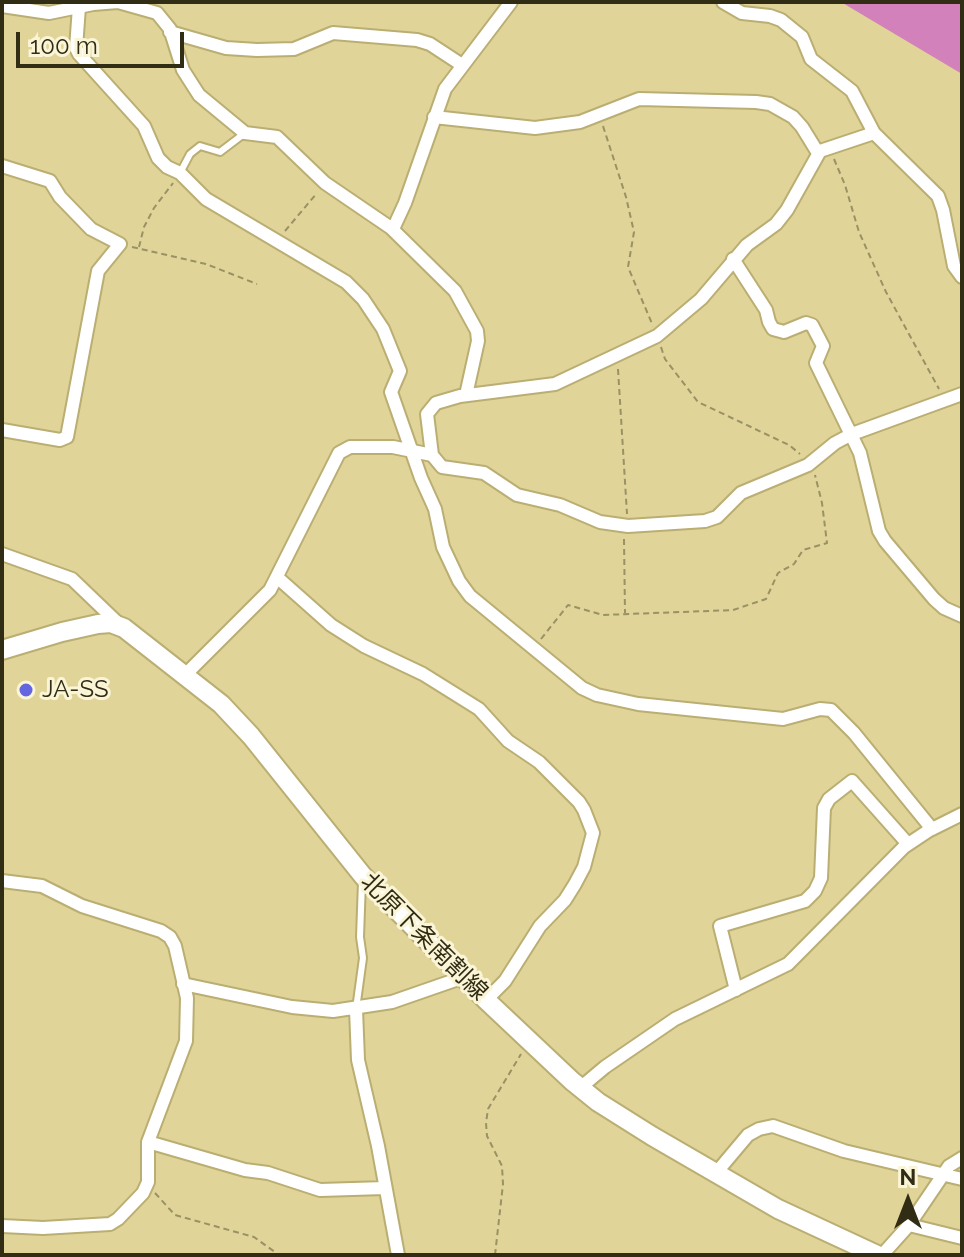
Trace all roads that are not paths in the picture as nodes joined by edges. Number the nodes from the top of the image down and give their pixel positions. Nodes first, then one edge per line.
1 (511, 2) edge
2 (723, 2) edge
3 (87, 5) edge
4 (2, 6) edge
5 (170, 32) junction
6 (462, 65) junction
7 (434, 117) junction
8 (245, 133) junction
9 (874, 133) junction
10 (823, 150) junction
11 (2, 166) edge
12 (180, 173) junction
13 (393, 229) junction
14 (733, 259) junction
15 (962, 277) edge
16 (962, 394) edge
17 (466, 395) junction
18 (2, 430) edge
19 (852, 434) junction
20 (411, 450) junction
21 (432, 455) junction
22 (2, 554) edge
23 (278, 578) junction
24 (962, 616) edge
25 (124, 628) junction
26 (2, 650) edge
27 (185, 675) junction
28 (962, 814) edge
29 (932, 829) junction
30 (908, 844) junction
31 (363, 876) junction
32 (2, 881) edge
33 (464, 977) junction
34 (183, 984) junction
35 (736, 990) junction
36 (486, 1000) junction
37 (356, 1009) junction
38 (580, 1088) junction
39 (148, 1142) junction
40 (962, 1158) edge
41 (716, 1173) junction
42 (943, 1175) junction
43 (962, 1179) edge
44 (385, 1188) junction
45 (909, 1225) junction
46 (2, 1226) edge
47 (962, 1238) edge
48 (870, 1254) edge
49 (398, 1255) edge

1 - 6 street
2 - 9 street
3 - 4 street
3 - 5 street
3 - 12 street
5 - 6 street
5 - 8 street
6 - 7 street
7 - 10 street
7 - 13 street
8 - 12 lane
8 - 13 street
9 - 10 street
9 - 15 street
10 - 14 street
11 - 18 street
12 - 20 street
13 - 17 street
14 - 17 street
14 - 19 street
16 - 19 street
17 - 21 street
19 - 21 street
19 - 24 street
20 - 21 street
20 - 23 street
20 - 29 street
22 - 25 street
23 - 27 street
23 - 36 street
25 - 26 main road
25 - 27 main road, 北原下条南割線
27 - 31 main road, 北原下条南割線
28 - 29 street
29 - 30 street
30 - 35 street
30 - 35 street
31 - 33 main road, 北原下条南割線
31 - 37 lane
32 - 34 street
33 - 36 main road, 北原下条南割線
33 - 37 street
34 - 37 street
34 - 39 street
35 - 38 street
36 - 38 main road, 北原下条南割線
37 - 44 street
38 - 41 main road, 北原下条南割線
39 - 44 street
39 - 46 street
40 - 42 street
41 - 42 street
41 - 48 main road, 北原下条南割線
42 - 43 street
42 - 45 street
44 - 49 street
45 - 47 street
45 - 48 street

